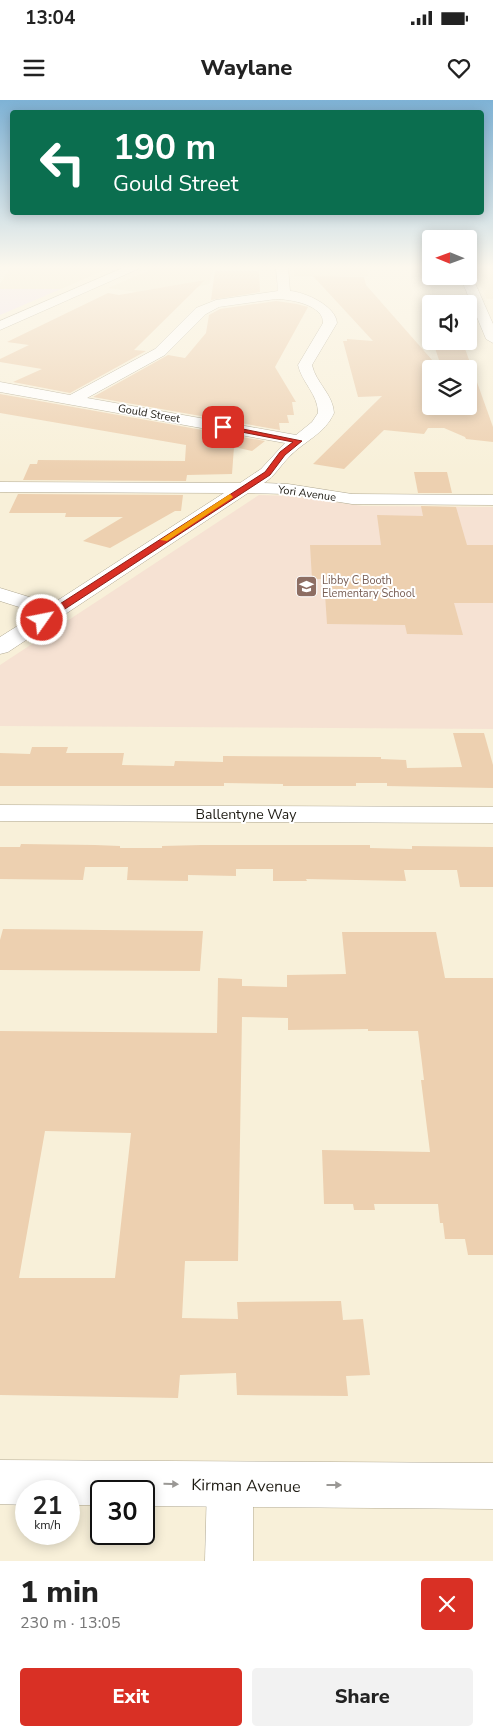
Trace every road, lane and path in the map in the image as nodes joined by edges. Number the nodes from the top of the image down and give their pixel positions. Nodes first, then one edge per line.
1 (176, 335) edge
2 (323, 335) edge
3 (0, 388) edge
4 (74, 400) junction
5 (299, 441) junction
6 (0, 487) edge
7 (241, 489) junction
8 (493, 500) edge
9 (0, 594) edge
10 (54, 612) junction
11 (0, 647) edge
12 (0, 813) edge
13 (493, 815) edge
14 (0, 1482) edge
15 (230, 1485) junction
16 (493, 1486) edge
17 (229, 1561) edge

1 - 4 street
2 - 5 street
3 - 4 street, Gould Street
4 - 5 street, Gould Street
5 - 7 street
6 - 7 street, Yori Avenue
7 - 8 street, Yori Avenue
7 - 10 street
9 - 10 street
10 - 11 street
12 - 13 street, Ballentyne Way
14 -> 15 street, Kirman Avenue
15 -> 16 street, Kirman Avenue
15 - 17 street

